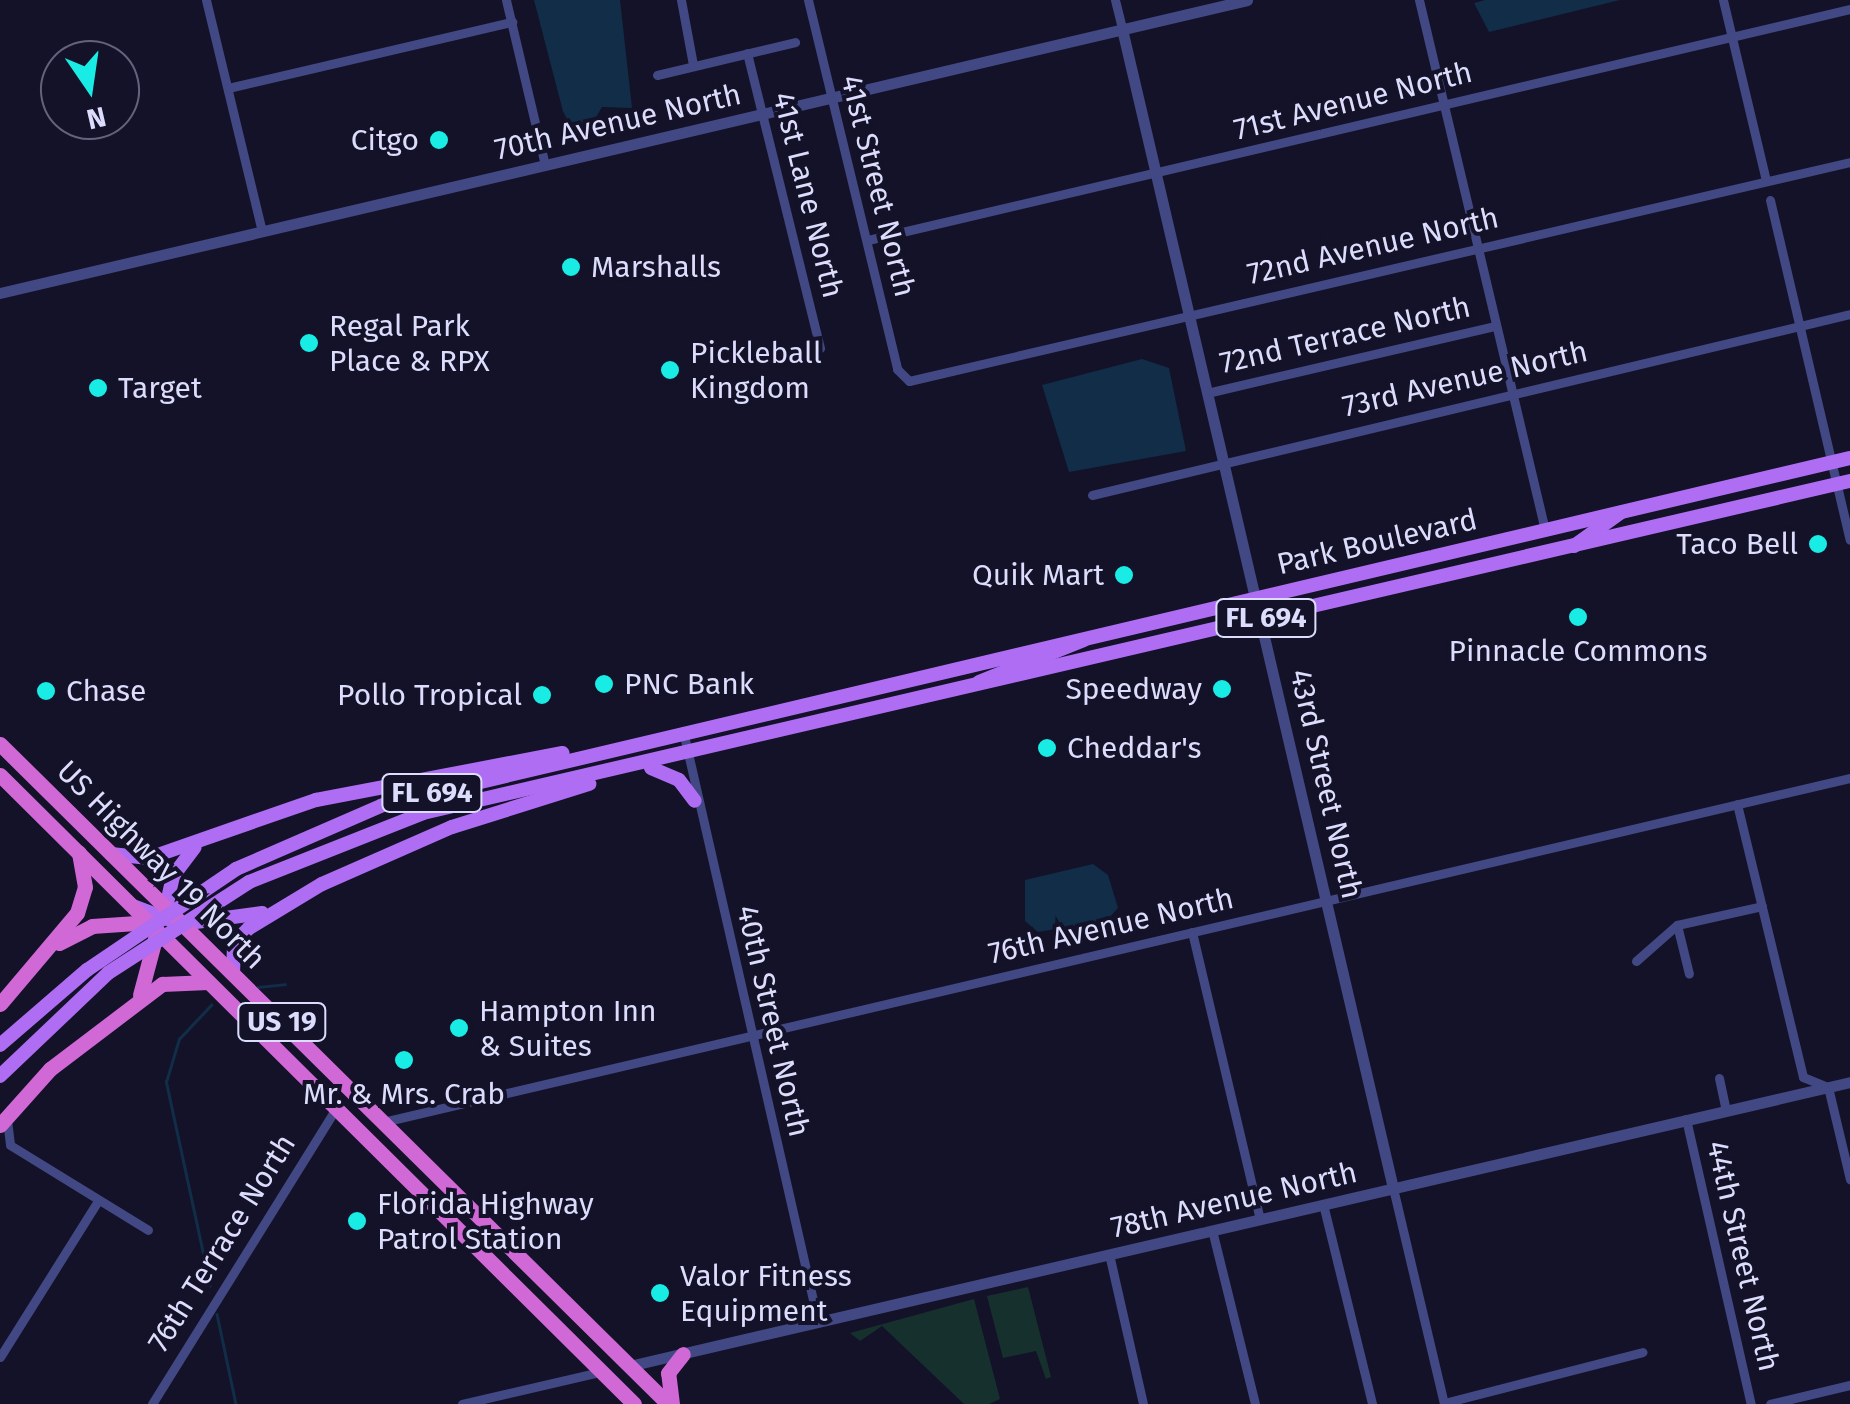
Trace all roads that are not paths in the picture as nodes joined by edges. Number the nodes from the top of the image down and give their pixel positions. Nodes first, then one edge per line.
1 (206, 0) edge
2 (506, 0) edge
3 (681, 0) edge
4 (808, 0) edge
5 (1115, 0) edge
6 (1247, 0) edge
7 (1419, 0) edge
8 (1723, 0) edge
9 (1850, 9) edge
10 (512, 22) junction
11 (1122, 30) junction
12 (1732, 37) junction
13 (794, 42) dead end
14 (747, 53) junction
15 (694, 65) junction
16 (657, 75) dead end
17 (228, 88) junction
18 (830, 98) junction
19 (1444, 104) junction
20 (764, 114) junction
21 (1850, 162) edge
22 (545, 164) junction
23 (1156, 174) junction
24 (1766, 180) junction
25 (1770, 200) dead end
26 (262, 231) junction
27 (868, 240) junction
28 (1477, 247) junction
29 (0, 292) edge
30 (1850, 314) edge
31 (1189, 315) junction
32 (1494, 326) junction
33 (1800, 326) junction
34 (820, 348) dead end
35 (908, 381) joint
36 (1207, 393) junction
37 (1511, 394) junction
38 (1850, 458) edge
39 (1223, 462) junction
40 (1832, 462) junction
41 (1843, 483) edge
42 (1092, 495) dead end
43 (1620, 512) junction
44 (1545, 530) junction
45 (1850, 540) edge
46 (1574, 546) junction
47 (1501, 563) junction
48 (1258, 599) junction
49 (1263, 619) junction
50 (1098, 632) junction
51 (970, 662) junction
52 (979, 684) junction
53 (816, 722) junction
54 (682, 731) junction
55 (638, 742) junction
56 (0, 744) edge
57 (687, 752) junction
58 (651, 768) junction
59 (0, 775) edge
60 (1850, 778) edge
61 (695, 802) junction
62 (1737, 804) junction
63 (199, 843) junction
64 (79, 854) junction
65 (112, 854) junction
66 (1326, 901) junction
67 (1762, 906) junction
68 (272, 910) junction
69 (161, 920) junction
70 (1677, 924) junction
71 (1192, 932) junction
72 (43, 954) junction
73 (1636, 961) dead end
74 (233, 974) junction
75 (1689, 974) dead end
76 (208, 982) junction
77 (0, 1004) edge
78 (132, 1006) junction
79 (752, 1036) junction
80 (0, 1045) edge
81 (0, 1076) edge
82 (1719, 1078) dead end
83 (1850, 1082) edge
84 (1828, 1086) junction
85 (336, 1108) junction
86 (1726, 1110) junction
87 (1686, 1119) junction
88 (3, 1121) edge
89 (383, 1122) junction
90 (5, 1146) edge
91 (1850, 1179) edge
92 (1393, 1188) junction
93 (98, 1201) junction
94 (1323, 1204) junction
95 (1260, 1219) junction
96 (148, 1230) dead end
97 (1212, 1230) junction
98 (1109, 1254) junction
99 (514, 1282) junction
100 (818, 1322) junction
101 (1643, 1352) dead end
102 (683, 1354) junction
103 (0, 1358) edge
104 (629, 1366) junction
105 (602, 1371) junction
106 (1850, 1385) edge
107 (666, 1401) edge
108 (1444, 1403) edge
109 (152, 1404) edge
110 (462, 1404) edge
111 (634, 1404) edge
112 (1143, 1404) edge
113 (1255, 1404) edge
114 (1372, 1404) edge
115 (1751, 1404) edge
116 (1770, 1404) edge

1 - 17 street
2 - 10 street
3 - 15 street
4 - 18 street, 41st Street North
5 - 11 street, 43rd Street North
6 - 11 street, 70th Avenue North
7 - 19 street
8 - 12 street
9 - 12 street, 71st Avenue North
10 - 17 street
10 - 22 street
11 - 18 street, 70th Avenue North
11 - 23 street, 43rd Street North
12 - 19 street, 71st Avenue North
12 - 24 street
13 - 14 street
14 - 15 street
14 - 20 street, 41st Lane North
15 - 16 street
17 - 26 street
18 - 20 street, 70th Avenue North
18 - 27 street, 41st Street North
19 - 23 street, 71st Avenue North
19 - 28 street
20 - 22 street, 70th Avenue North
20 - 34 street, 41st Lane North
21 - 24 street, 72nd Avenue North
22 - 26 street, 70th Avenue North
23 - 27 street, 71st Avenue North
23 - 31 street, 43rd Street North
24 - 28 street, 72nd Avenue North
25 - 33 street
26 - 29 street, 70th Avenue North
27 - 35 street, 41st Street North
28 - 31 street, 72nd Avenue North
28 - 32 street
30 - 33 street, 73rd Avenue North
31 - 35 street, 72nd Avenue North
31 - 36 street, 43rd Street North
32 - 36 street, 72nd Terrace North
32 - 37 street
33 - 37 street, 73rd Avenue North
33 - 40 street
36 - 39 street, 43rd Street North
37 - 39 street, 73rd Avenue North
37 - 44 street
38 - 40 main road, Park Boulevard / FL 694
39 - 42 street, 73rd Avenue North
39 - 48 street, 43rd Street North
40 - 41 street
40 - 43 main road, Park Boulevard / FL 694
41 - 45 street
41 - 46 main road, Park Boulevard / FL 694
43 - 44 main road, Park Boulevard / FL 694
43 - 46 main road
44 - 47 main road
44 - 48 main road, Park Boulevard / FL 694
46 - 47 main road, Park Boulevard / FL 694
47 - 49 main road, Park Boulevard / FL 694
48 - 49 street, 43rd Street North
48 - 50 main road, Park Boulevard / FL 694
49 - 52 main road, Park Boulevard / FL 694
49 - 66 street, 43rd Street North
50 - 51 main road, Park Boulevard / FL 694
50 - 52 main road
51 - 53 main road
51 - 54 main road, Park Boulevard / FL 694
52 - 53 main road, Park Boulevard / FL 694
53 - 57 main road, Park Boulevard / FL 694
54 - 55 main road, FL 694
54 - 57 street, 40th Street North
55 - 63 main road
55 - 80 main road, FL 694, bridge
56 - 65 highway, US Highway 19 North
57 - 58 main road
57 - 61 street, 40th Street North
57 - 81 main road, FL 694, bridge
58 - 61 main road
58 - 68 main road
59 - 64 highway, US Highway 19 North / US 19
60 - 62 street, 76th Avenue North
61 - 79 street, 40th Street North
62 - 66 street, 76th Avenue North
62 - 67 street
63 - 65 main road
63 - 69 main road
64 - 69 highway, US Highway 19 North / US 19
64 - 72 highway
65 - 69 highway, US Highway 19 North
66 - 71 street, 76th Avenue North
66 - 92 street, 43rd Street North
67 - 70 street
67 - 84 street
68 - 69 main road
68 - 74 main road
69 - 72 highway
69 - 74 highway, US Highway 19 North / US 19
69 - 76 highway, US Highway 19 North / US 19
69 - 78 highway
70 - 73 street
70 - 75 street
71 - 79 street, 76th Avenue North
71 - 95 street
72 - 77 highway
74 - 89 highway, US Highway 19 North / US 19
76 - 78 highway
76 - 85 highway, US Highway 19 North / US 19
78 - 88 highway
79 - 89 street, 76th Avenue North
79 - 100 street, 40th Street North
82 - 86 street
83 - 84 street, 78th Avenue North
84 - 86 street, 78th Avenue North
84 - 91 street
85 - 99 highway, US Highway 19 North / US 19
85 - 109 street, 76th Terrace North
86 - 87 street, 78th Avenue North
87 - 92 street, 78th Avenue North
87 - 115 street, 44th Street North
88 - 90 street
89 - 104 highway, US Highway 19 North / US 19
90 - 93 street
92 - 94 street, 78th Avenue North
92 - 108 street, 43rd Street North
93 - 96 street
93 - 103 street
94 - 95 street, 78th Avenue North
94 - 114 street
95 - 97 street, 78th Avenue North
97 - 98 street, 78th Avenue North
97 - 113 street
98 - 100 street, 78th Avenue North
98 - 112 street
99 - 104 highway
99 - 105 highway, US Highway 19 North / US 19
100 - 102 street, 78th Avenue North
101 - 108 street
102 - 104 street, 78th Avenue North
102 - 107 highway
104 - 107 highway, US Highway 19 North / US 19
105 - 107 highway
105 - 110 street
105 - 111 highway, US Highway 19 North / US 19
106 - 116 street

